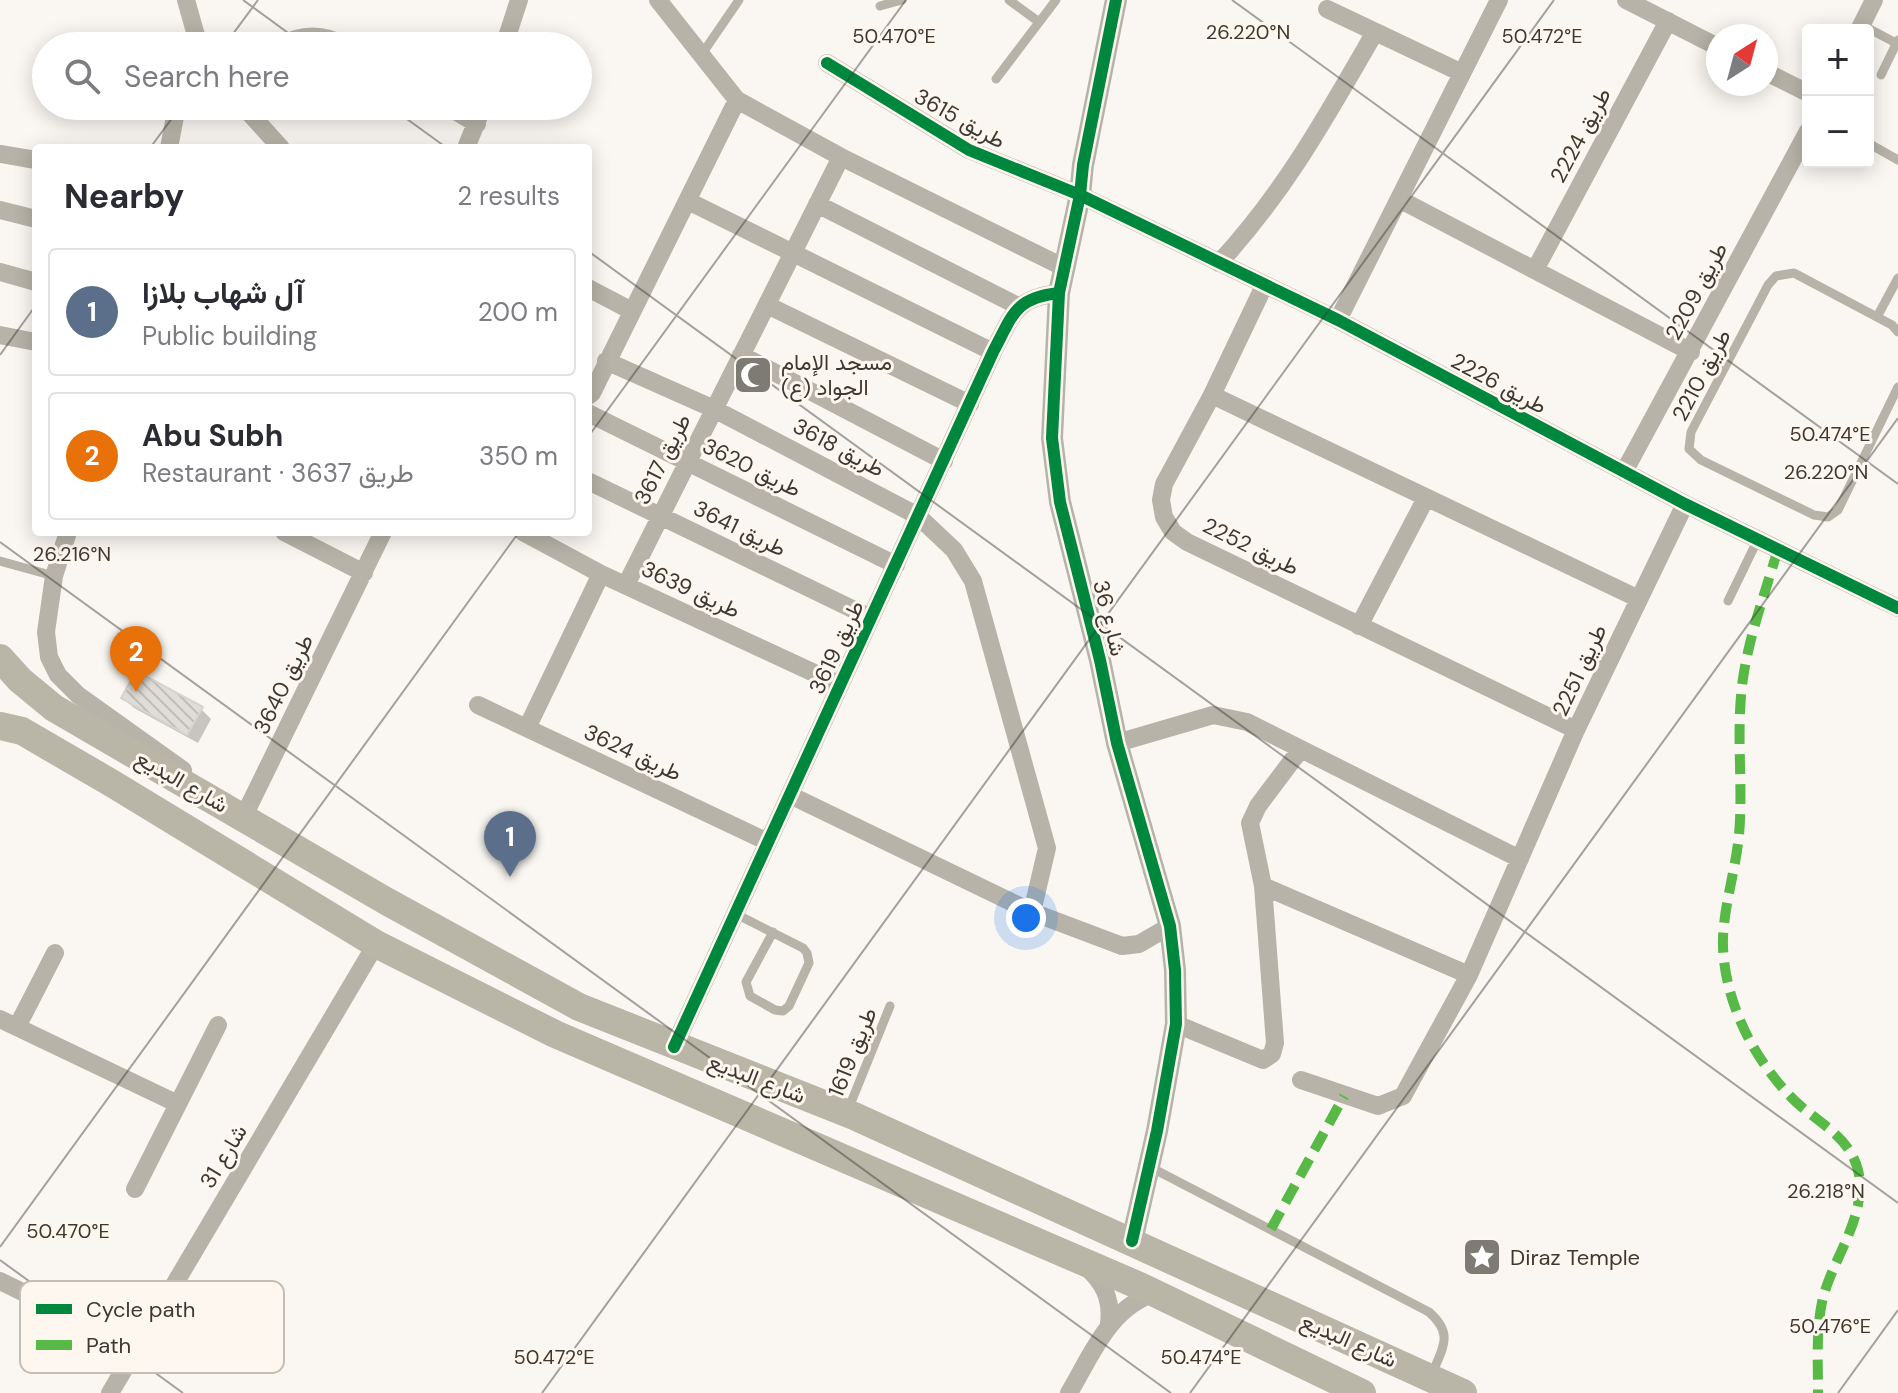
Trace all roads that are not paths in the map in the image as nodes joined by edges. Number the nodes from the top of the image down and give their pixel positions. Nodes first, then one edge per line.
1 (186, 0) edge
2 (519, 0) edge
3 (658, 0) edge
4 (739, 0) edge
5 (902, 0) edge
6 (1009, 0) edge
7 (1056, 0) edge
8 (1116, 0) edge
9 (1499, 0) edge
10 (1626, 0) edge
11 (1874, 0) edge
12 (880, 6) dead end
13 (1327, 9) dead end
14 (1668, 21) junction
15 (1039, 22) junction
16 (1862, 24) edge
17 (195, 32) edge
18 (509, 32) edge
19 (1375, 32) junction
20 (1874, 33) edge
21 (1706, 41) edge
22 (1897, 42) edge
23 (702, 54) junction
24 (827, 63) dead end
25 (1462, 73) junction
26 (1881, 75) dead end
27 (1778, 78) edge
28 (996, 79) dead end
29 (1802, 90) edge
30 (737, 100) junction
31 (174, 120) edge
32 (256, 120) edge
33 (478, 120) edge
34 (1802, 142) edge
35 (170, 144) edge
36 (277, 144) edge
37 (468, 144) edge
38 (1874, 146) edge
39 (0, 154) edge
40 (841, 157) junction
41 (32, 159) edge
42 (1898, 160) edge
43 (1080, 195) junction
44 (1399, 199) junction
45 (688, 201) junction
46 (817, 204) junction
47 (0, 210) edge
48 (32, 218) edge
49 (792, 254) junction
50 (1219, 263) junction
51 (1063, 267) junction
52 (1535, 270) junction
53 (0, 272) edge
54 (1898, 278) edge
55 (32, 281) edge
56 (1264, 286) junction
57 (592, 290) edge
58 (1059, 293) junction
59 (767, 305) junction
60 (1018, 306) junction
61 (632, 311) junction
62 (1877, 317) junction
63 (1338, 320) junction
64 (1898, 332) edge
65 (0, 335) edge
66 (32, 341) edge
67 (993, 352) junction
68 (1691, 352) junction
69 (741, 355) junction
70 (606, 361) junction
71 (1898, 387) edge
72 (592, 388) edge
73 (1212, 395) junction
74 (970, 404) junction
75 (714, 409) junction
76 (592, 415) edge
77 (944, 461) junction
78 (688, 462) junction
79 (1624, 472) junction
80 (592, 483) edge
81 (1426, 498) junction
82 (1685, 504) junction
83 (661, 516) junction
84 (918, 516) junction
85 (67, 536) edge
86 (292, 536) edge
87 (381, 536) edge
88 (530, 536) edge
89 (1758, 539) junction
90 (0, 561) edge
91 (896, 565) junction
92 (364, 573) junction
93 (601, 574) junction
94 (54, 576) junction
95 (626, 585) junction
96 (1639, 599) junction
97 (1728, 601) dead end
98 (1898, 608) edge
99 (871, 618) junction
100 (1359, 626) junction
101 (0, 658) edge
102 (840, 685) junction
103 (478, 705) dead end
104 (0, 726) edge
105 (527, 728) junction
106 (1576, 730) junction
107 (1117, 743) junction
108 (1300, 750) junction
109 (790, 795) junction
110 (244, 816) junction
111 (768, 842) junction
112 (1520, 859) junction
113 (1263, 886) junction
114 (1032, 912) junction
115 (736, 914) junction
116 (1170, 926) junction
117 (773, 932) junction
118 (376, 944) junction
119 (55, 953) dead end
120 (1469, 975) junction
121 (890, 1006) dead end
122 (0, 1019) edge
123 (1176, 1024) junction
124 (218, 1025) dead end
125 (17, 1027) junction
126 (674, 1047) junction
127 (1301, 1080) dead end
128 (178, 1104) junction
129 (846, 1113) junction
130 (1149, 1166) junction
131 (135, 1189) dead end
132 (1132, 1241) junction
133 (1078, 1261) junction
134 (0, 1281) edge
135 (177, 1281) edge
136 (20, 1291) edge
137 (1155, 1293) junction
138 (1109, 1324) junction
139 (122, 1373) edge
140 (1431, 1377) junction
141 (110, 1393) edge
142 (1069, 1393) edge
143 (1362, 1393) edge
144 (1463, 1393) edge

1 - 17 street
2 - 18 street
3 - 23 street
4 - 23 lane
5 - 12 lane
6 - 15 lane
7 - 15 lane
8 - 43 street, شارع 36
9 - 25 street
10 - 14 street
11 - 16 street
13 - 19 street
14 - 21 street
14 - 52 street, طريق 2224
15 - 28 lane
19 - 25 street
19 - 50 street
20 - 22 lane
22 - 26 lane
23 - 30 street
24 - 43 street, طريق 3615
25 - 44 street
27 - 29 street
30 - 40 street
30 - 45 street
31 - 35 street
32 - 36 street
33 - 37 street
34 - 68 street, طريق 2209
38 - 42 lane
39 - 41 street
40 - 46 street, طريق 3617
40 - 51 street
43 - 50 street, طريق 2226
43 - 51 street, شارع 36
44 - 52 street
44 - 63 street
45 - 49 street
45 - 61 street
46 - 49 street, طريق 3617
46 - 60 street
47 - 48 street
49 - 59 street, طريق 3617
49 - 67 street
50 - 56 street, طريق 2226
51 - 58 street, شارع 36
52 - 68 street
53 - 55 street
54 - 62 lane
56 - 63 street, طريق 2226
56 - 73 street, طريق 2252
57 - 61 street
58 - 60 street
58 - 107 street, شارع 36
59 - 69 street, طريق 3617
59 - 74 street
60 - 67 street, طريق 3619
61 - 70 street
62 - 64 lane, طريق 2210
62 - 71 lane, طريق 2210
63 - 79 street, طريق 2226
65 - 66 street
67 - 74 street, طريق 3619
68 - 79 street, طريق 2209
69 - 75 street, طريق 3617
69 - 77 street
70 - 72 street
70 - 75 street, طريق 3618
73 - 81 street
73 - 100 street, طريق 2252
74 - 77 street, طريق 3619
75 - 78 street, طريق 3617
75 - 84 street, طريق 3618
76 - 78 street, طريق 3620
77 - 84 street, طريق 3619
78 - 83 street, طريق 3617
78 - 91 street, طريق 3620
79 - 82 street, طريق 2226
80 - 83 street, طريق 3641
81 - 96 street
81 - 100 street
82 - 89 street, طريق 2226
82 - 96 street, طريق 2251
83 - 95 street, طريق 3617
83 - 99 street, طريق 3641
84 - 91 street, طريق 3619
84 - 114 street, طريق 3618
85 - 94 street
86 - 92 street
87 - 92 street, طريق 3640
88 - 93 street, طريق 3639
89 - 97 lane
89 - 98 street, طريق 2226
90 - 94 lane
91 - 99 street, طريق 3619
92 - 110 street, طريق 3640
93 - 95 street, طريق 3639
93 - 105 street
94 - 110 street
95 - 102 street, طريق 3639
96 - 106 street, طريق 2251
99 - 102 street, طريق 3619
100 - 106 street, طريق 2252
101 - 110 main road, شارع البديع
102 - 109 street, طريق 3619
103 - 105 street, طريق 3624
104 - 118 main road, شارع البديع
105 - 111 street, طريق 3624
106 - 112 street, طريق 2251
107 - 108 street
107 - 116 street, شارع 36
108 - 112 street
108 - 113 street
109 - 111 street, طريق 3619
109 - 114 street
110 - 126 main road, شارع البديع
111 - 115 street, طريق 3619
112 - 120 street, طريق 2251
113 - 120 street
113 - 123 street
114 - 116 street
115 - 117 lane
115 - 126 street, طريق 3619
116 - 123 street, شارع 36
117 - 117 lane
118 - 133 main road, شارع البديع
118 - 135 street, شارع 31
119 - 125 street
120 - 127 street, طريق 2251
121 - 129 lane, طريق 1619
122 - 125 street
123 - 130 street, شارع 36
124 - 128 street
125 - 128 street
126 - 129 main road, شارع البديع
128 - 131 street
129 - 132 main road, شارع البديع
130 - 132 street, شارع 36
130 - 140 lane
132 - 140 main road, شارع البديع
133 - 137 main road, شارع البديع
133 - 138 street
134 - 136 street
137 - 138 street
137 - 143 main road, شارع البديع
138 - 142 street
139 - 141 street, شارع 31
140 - 144 main road, شارع البديع

